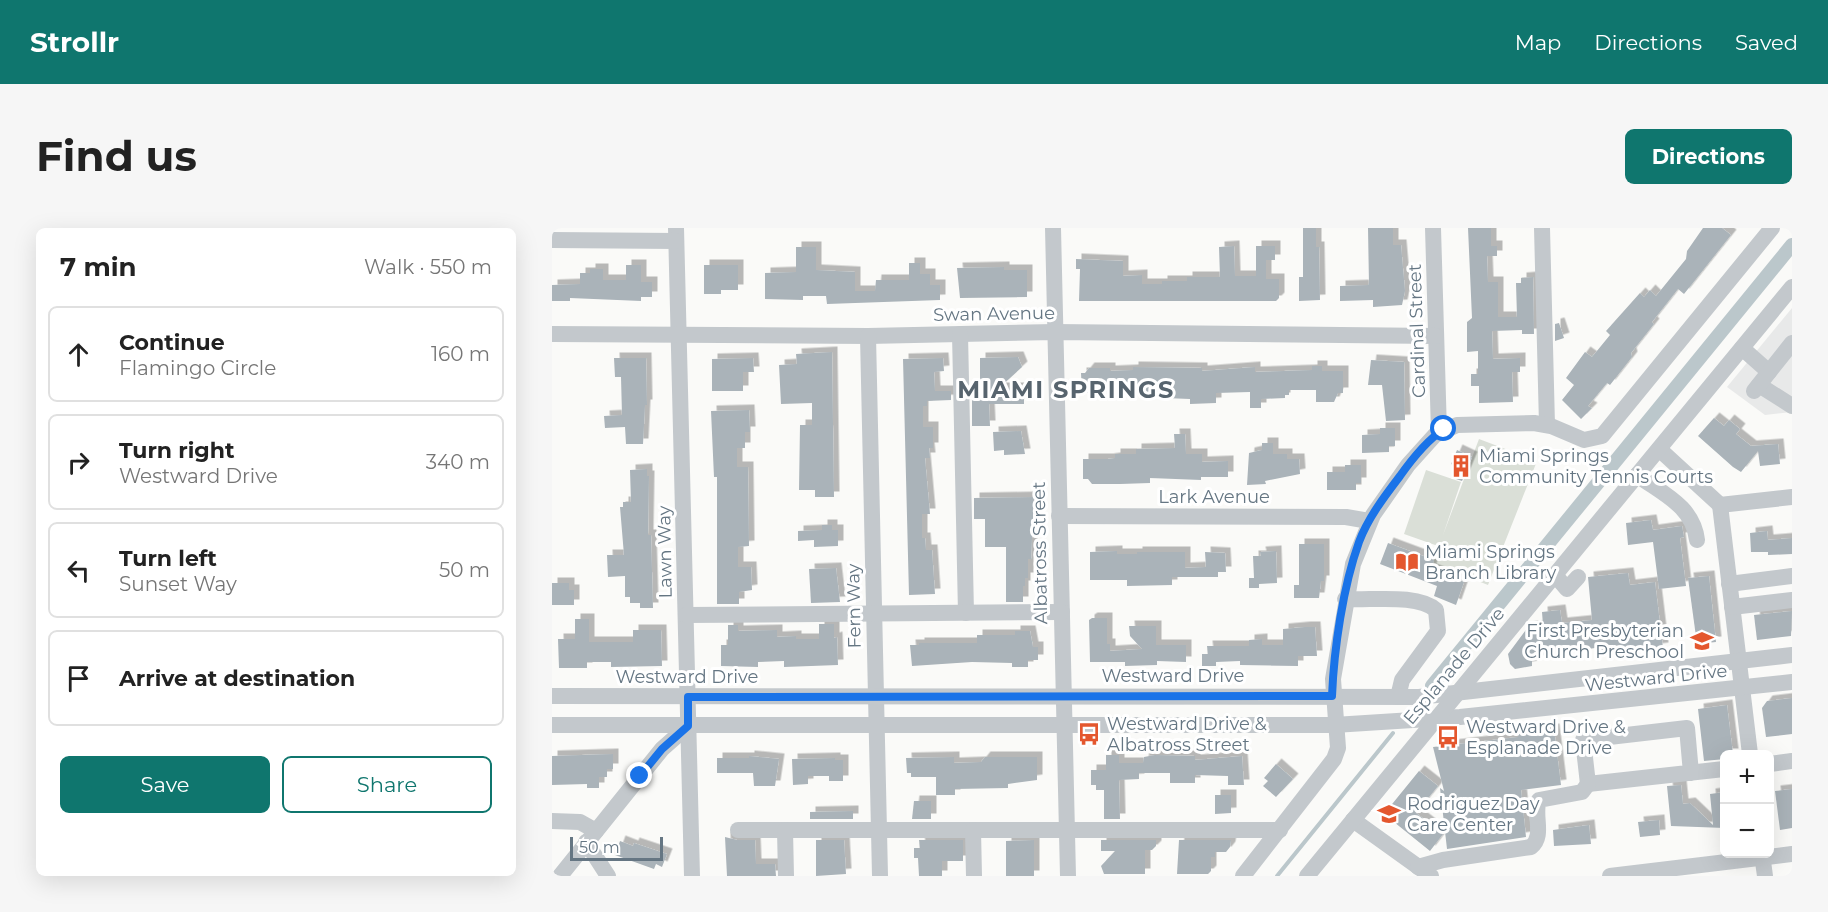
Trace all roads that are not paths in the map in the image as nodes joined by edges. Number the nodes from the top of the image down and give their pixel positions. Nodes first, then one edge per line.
1 (1053, 228) edge
2 (1433, 228) edge
3 (1542, 228) edge
4 (1772, 228) edge
5 (676, 234) edge
6 (552, 240) edge
7 (1792, 287) edge
8 (1054, 332) junction
9 (552, 334) edge
10 (960, 334) junction
11 (678, 335) junction
12 (868, 336) junction
13 (1436, 336) junction
14 (1792, 343) edge
15 (1742, 348) junction
16 (1761, 383) junction
17 (1792, 406) edge
18 (1547, 425) junction
19 (1439, 432) junction
20 (1659, 449) junction
21 (1637, 475) junction
22 (1792, 497) edge
23 (1721, 512) junction
24 (1059, 516) junction
25 (1369, 521) junction
26 (1555, 575) junction
27 (1792, 576) edge
28 (1578, 577) dead end
29 (1730, 584) junction
30 (1345, 599) junction
31 (1792, 600) edge
32 (1732, 607) junction
33 (1062, 612) junction
34 (966, 613) junction
35 (874, 614) junction
36 (686, 615) junction
37 (1792, 655) edge
38 (1738, 661) junction
39 (1792, 682) edge
40 (1742, 688) junction
41 (1455, 695) junction
42 (552, 696) edge
43 (876, 696) junction
44 (1063, 696) junction
45 (1332, 696) junction
46 (688, 697) junction
47 (1398, 697) junction
48 (1435, 719) junction
49 (552, 725) edge
50 (1064, 725) junction
51 (1334, 725) junction
52 (688, 726) junction
53 (877, 726) junction
54 (1750, 750) edge
55 (1792, 761) edge
56 (1774, 763) edge
57 (1720, 770) edge
58 (1692, 773) junction
59 (1588, 784) junction
60 (1353, 820) junction
61 (552, 821) edge
62 (738, 830) dead end
63 (785, 830) junction
64 (879, 830) junction
65 (973, 830) junction
66 (1066, 830) junction
67 (1280, 830) junction
68 (591, 837) junction
69 (1792, 854) edge
70 (1774, 855) edge
71 (1747, 858) edge
72 (1762, 858) edge
73 (1417, 871) edge
74 (560, 876) edge
75 (608, 876) edge
76 (692, 876) edge
77 (786, 876) edge
78 (880, 876) edge
79 (974, 876) edge
80 (1068, 876) edge
81 (1243, 876) edge
82 (1307, 876) edge
83 (1610, 876) edge
84 (1765, 876) edge

1 - 8 street, Albatross Street
2 - 13 street, Cardinal Street
3 - 18 street
4 - 18 street
5 - 6 street
5 - 11 street, Lawn Way
7 - 15 street, Esplanade Drive
8 - 10 street, Swan Avenue
8 - 13 street, Swan Avenue
8 - 24 street, Albatross Street
9 - 11 street, Swan Avenue
10 - 12 street, Swan Avenue
10 - 34 street
11 - 12 street, Swan Avenue
11 - 36 street, Lawn Way
12 - 35 street, Fern Way
13 - 19 street, Cardinal Street
14 - 16 street
15 - 16 street
15 - 20 street, Esplanade Drive
16 - 17 street
18 - 19 street
19 - 25 street
20 - 21 street, Esplanade Drive
20 - 23 street
21 - 23 street
21 - 26 street, Esplanade Drive
22 - 23 street
23 - 29 street
24 - 25 street, Lark Avenue
24 - 33 street, Albatross Street
25 - 30 street
26 - 28 street
26 - 41 street, Esplanade Drive
27 - 29 street
29 - 32 street
30 - 45 street
30 - 47 street
31 - 32 street
32 - 38 street
33 - 34 street
33 - 44 street, Albatross Street
34 - 35 street
35 - 36 street
35 - 43 street, Fern Way
36 - 46 street, Lawn Way
37 - 38 street, Westward Drive
38 - 40 street
38 - 41 street, Westward Drive
39 - 40 street, Westward Drive
40 - 48 street, Westward Drive
40 - 54 street
41 - 47 street, Westward Drive
41 - 48 street, Esplanade Drive
42 - 46 street, Westward Drive
43 - 44 street, Westward Drive
43 - 46 street, Westward Drive
43 - 53 street, Fern Way
44 - 45 street, Westward Drive
44 - 50 street, Albatross Street
45 - 47 street, Westward Drive
45 - 51 street
46 - 52 street, Lawn Way
48 - 51 street, Westward Drive
48 - 60 street, Esplanade Drive
49 - 52 street, Westward Drive
50 - 51 street, Westward Drive
50 - 53 street, Westward Drive
50 - 66 street, Albatross Street
51 - 67 street
52 - 53 street, Westward Drive
52 - 68 street
52 - 76 street, Lawn Way
53 - 64 street, Fern Way
55 - 56 street
57 - 58 street
58 - 59 street
58 - 59 street
59 - 73 street
60 - 73 street
60 - 82 street, Esplanade Drive
61 - 68 street
62 - 63 street
63 - 64 street
63 - 77 street
64 - 65 street
64 - 78 street, Fern Way
65 - 66 street
65 - 79 street
66 - 67 street
66 - 80 street, Albatross Street
67 - 81 street
68 - 74 street
68 - 75 street
69 - 70 street
71 - 83 street
72 - 84 street

